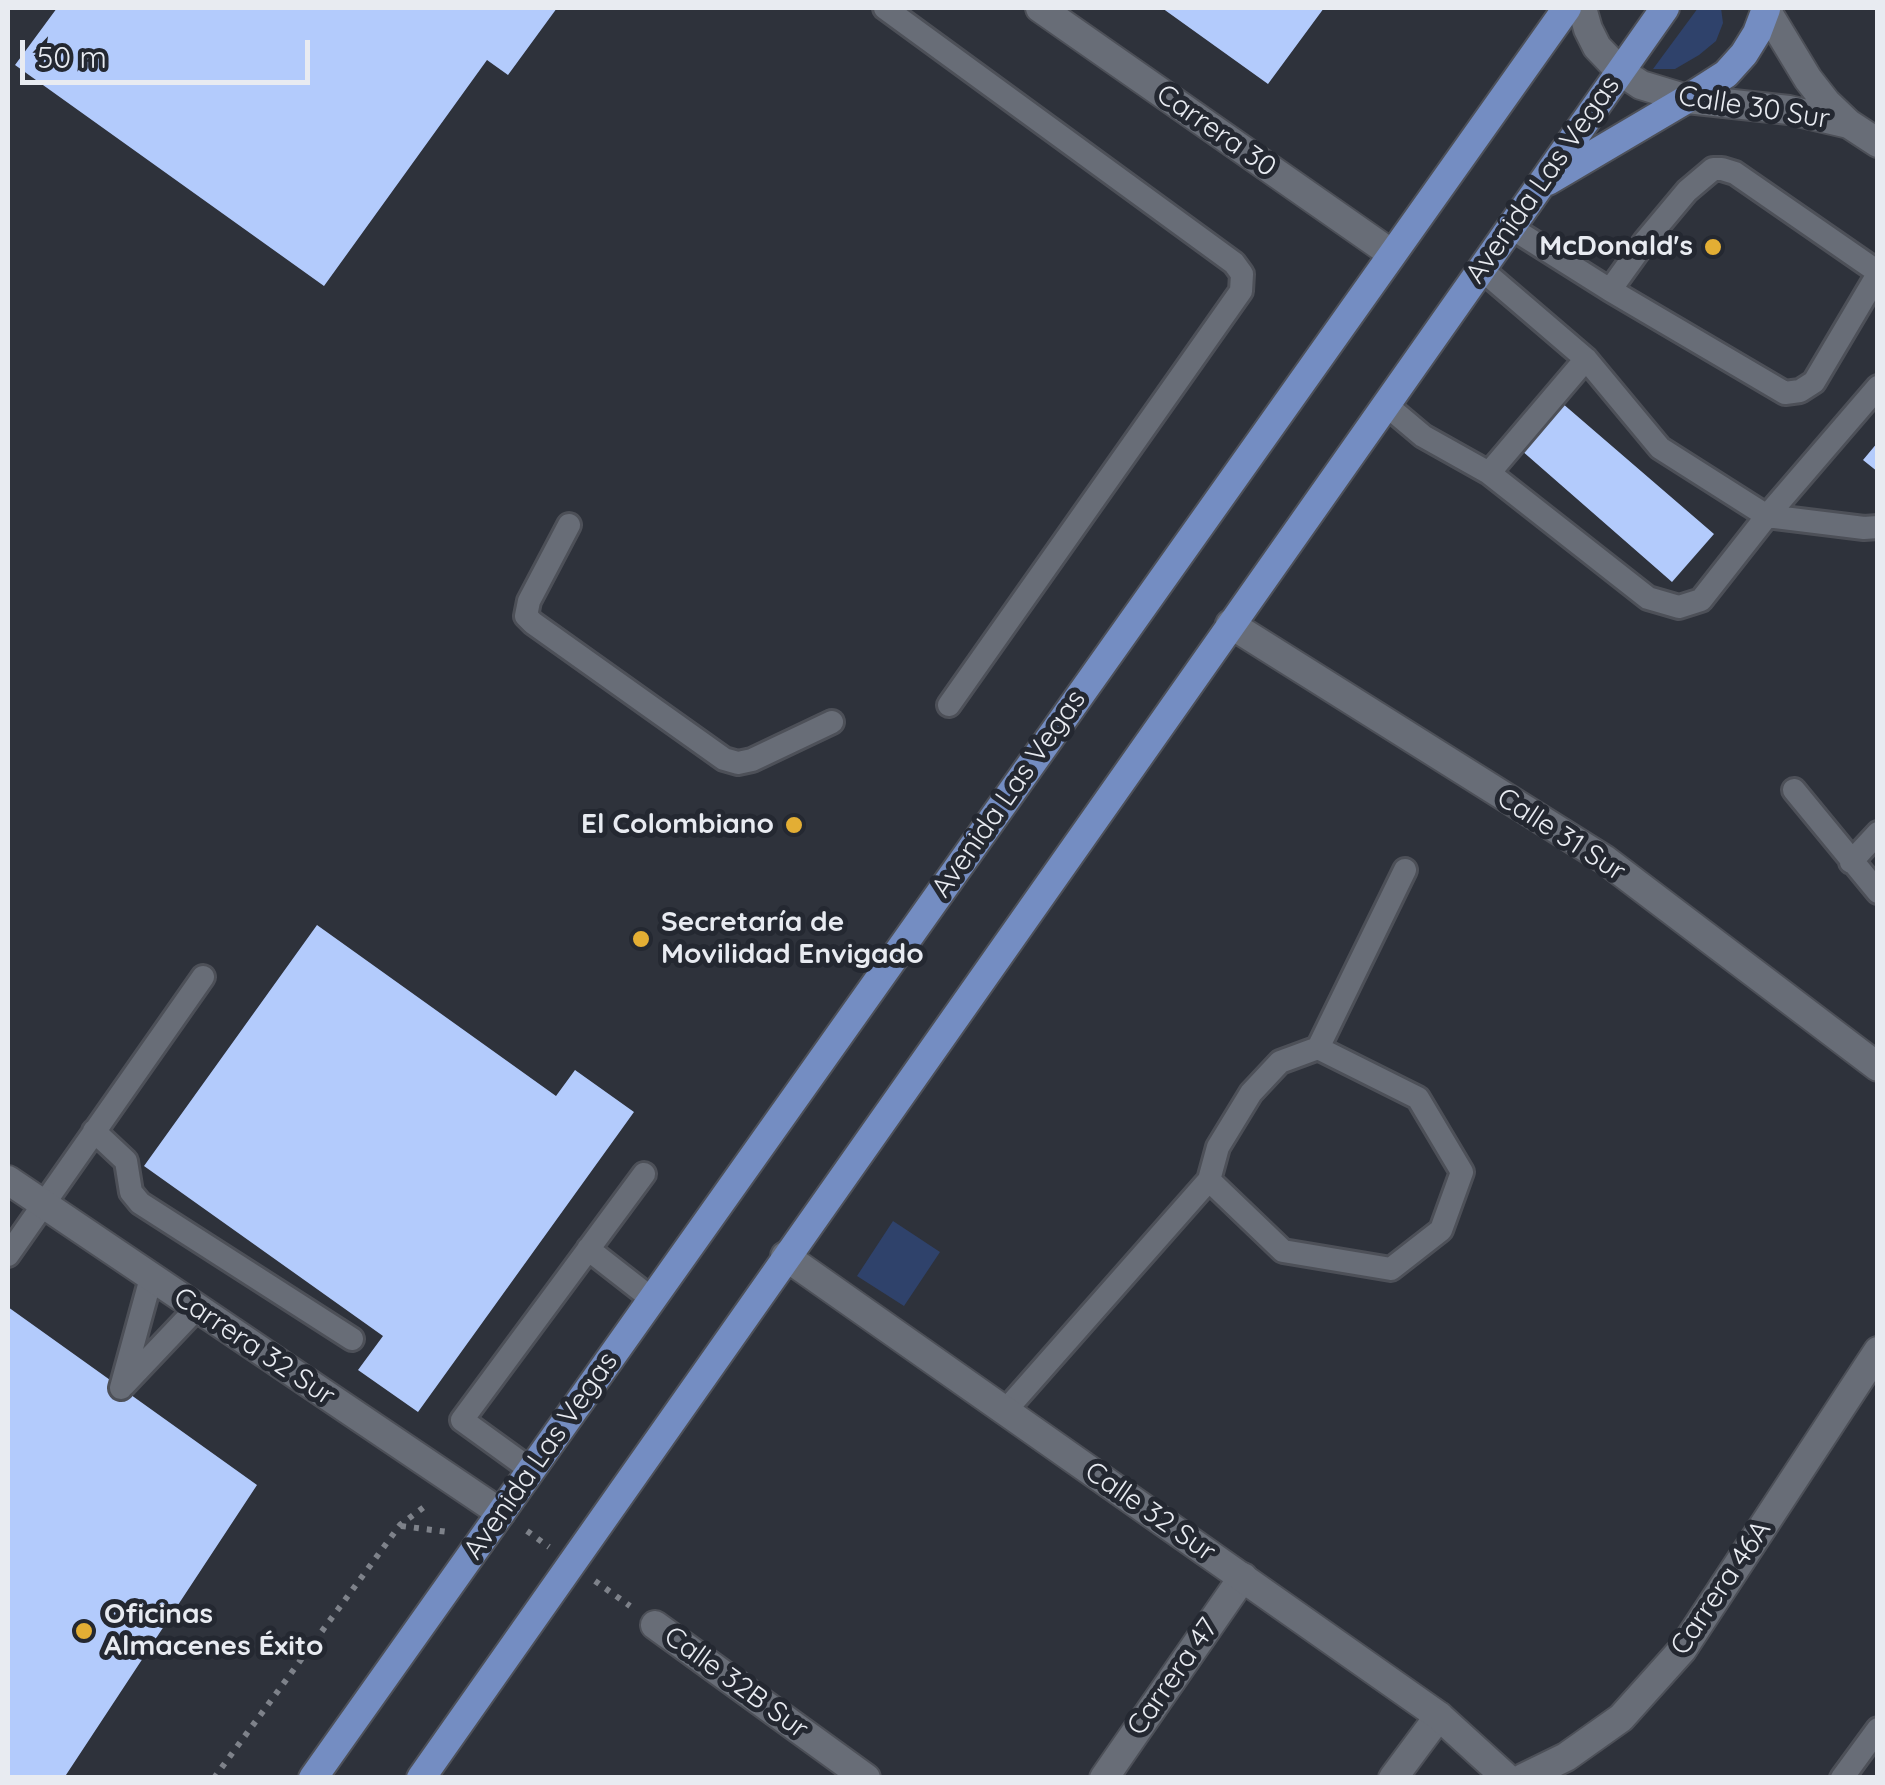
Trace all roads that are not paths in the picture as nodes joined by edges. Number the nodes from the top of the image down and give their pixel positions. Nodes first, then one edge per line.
1 (885, 8) edge
2 (1040, 8) edge
3 (1567, 8) edge
4 (1582, 8) edge
5 (1665, 8) edge
6 (1766, 8) edge
7 (1620, 71) junction
8 (1687, 100) junction
9 (1849, 124) junction
10 (1878, 143) edge
11 (1538, 187) junction
12 (1510, 227) junction
13 (1392, 254) junction
14 (1481, 268) junction
15 (1878, 273) edge
16 (1610, 290) junction
17 (1586, 360) junction
18 (1878, 387) edge
19 (1386, 404) junction
20 (1489, 474) junction
21 (1768, 516) junction
22 (569, 525) dead end
23 (1878, 527) edge
24 (1230, 624) junction
25 (949, 704) dead end
26 (832, 722) dead end
27 (1794, 790) dead end
28 (1878, 833) edge
29 (1851, 862) junction
30 (1405, 870) dead end
31 (1878, 892) edge
32 (203, 977) dead end
33 (1318, 1048) junction
34 (1878, 1067) edge
35 (94, 1131) junction
36 (644, 1174) dead end
37 (8, 1180) edge
38 (1208, 1180) junction
39 (43, 1204) junction
40 (588, 1250) junction
41 (8, 1255) edge
42 (785, 1256) junction
43 (151, 1278) junction
44 (652, 1299) junction
45 (198, 1308) junction
46 (352, 1339) dead end
47 (1876, 1354) edge
48 (1006, 1411) junction
49 (531, 1470) junction
50 (501, 1512) junction
51 (1242, 1577) junction
52 (655, 1624) dead end
53 (1439, 1716) junction
54 (1878, 1729) edge
55 (313, 1774) edge
56 (421, 1778) edge
57 (866, 1778) edge
58 (1104, 1778) edge
59 (1394, 1778) edge
60 (1506, 1778) edge
61 (1524, 1778) edge
62 (1842, 1778) edge

1 - 25 lane
2 - 13 street, Carrera 30
3 - 13 main road, Avenida Las Vegas
4 - 7 street, Calle 30 Sur
5 - 7 main road, Avenida Las Vegas
6 - 8 main road
6 - 9 street, Calle 30 Sur
7 - 8 street, Calle 30 Sur
7 - 11 main road, Avenida Las Vegas
8 - 9 street, Calle 30 Sur
8 - 11 main road
9 - 10 street, Calle 30 Sur
11 - 12 main road, Avenida Las Vegas
12 - 14 main road, Avenida Las Vegas
12 - 16 lane
13 - 44 main road, Avenida Las Vegas
14 - 17 lane
14 - 19 main road, Avenida Las Vegas
15 - 16 lane
15 - 16 lane
17 - 20 lane
17 - 21 lane
18 - 21 lane
19 - 20 lane
19 - 24 main road, Avenida Las Vegas
20 - 21 lane
21 - 23 lane
22 - 26 lane
24 - 34 street, Calle 31 Sur
24 - 42 main road, Avenida Las Vegas
27 - 29 lane
28 - 29 lane
29 - 31 lane
30 - 33 lane
32 - 35 lane
33 - 38 lane
33 - 38 lane
35 - 39 lane
35 - 46 lane
36 - 40 lane
37 - 39 street, Carrera 32 Sur
38 - 48 lane
39 - 41 lane
39 - 43 street, Carrera 32 Sur
40 - 44 lane
40 - 49 lane
42 - 48 street, Calle 32 Sur
42 - 56 main road, Avenida Las Vegas
43 - 45 street, Carrera 32 Sur
43 - 45 lane
44 - 49 main road, Avenida Las Vegas
45 - 50 street, Carrera 32 Sur
47 - 61 street, Carrera 46A
48 - 51 street, Calle 32 Sur
49 - 50 main road, Avenida Las Vegas
50 - 55 main road, Avenida Las Vegas
51 - 53 street, Calle 32 Sur
51 - 58 street, Carrera 47
52 - 57 street, Calle 32B Sur
53 - 59 street
53 - 60 street, Calle 32 Sur
54 - 62 lane

